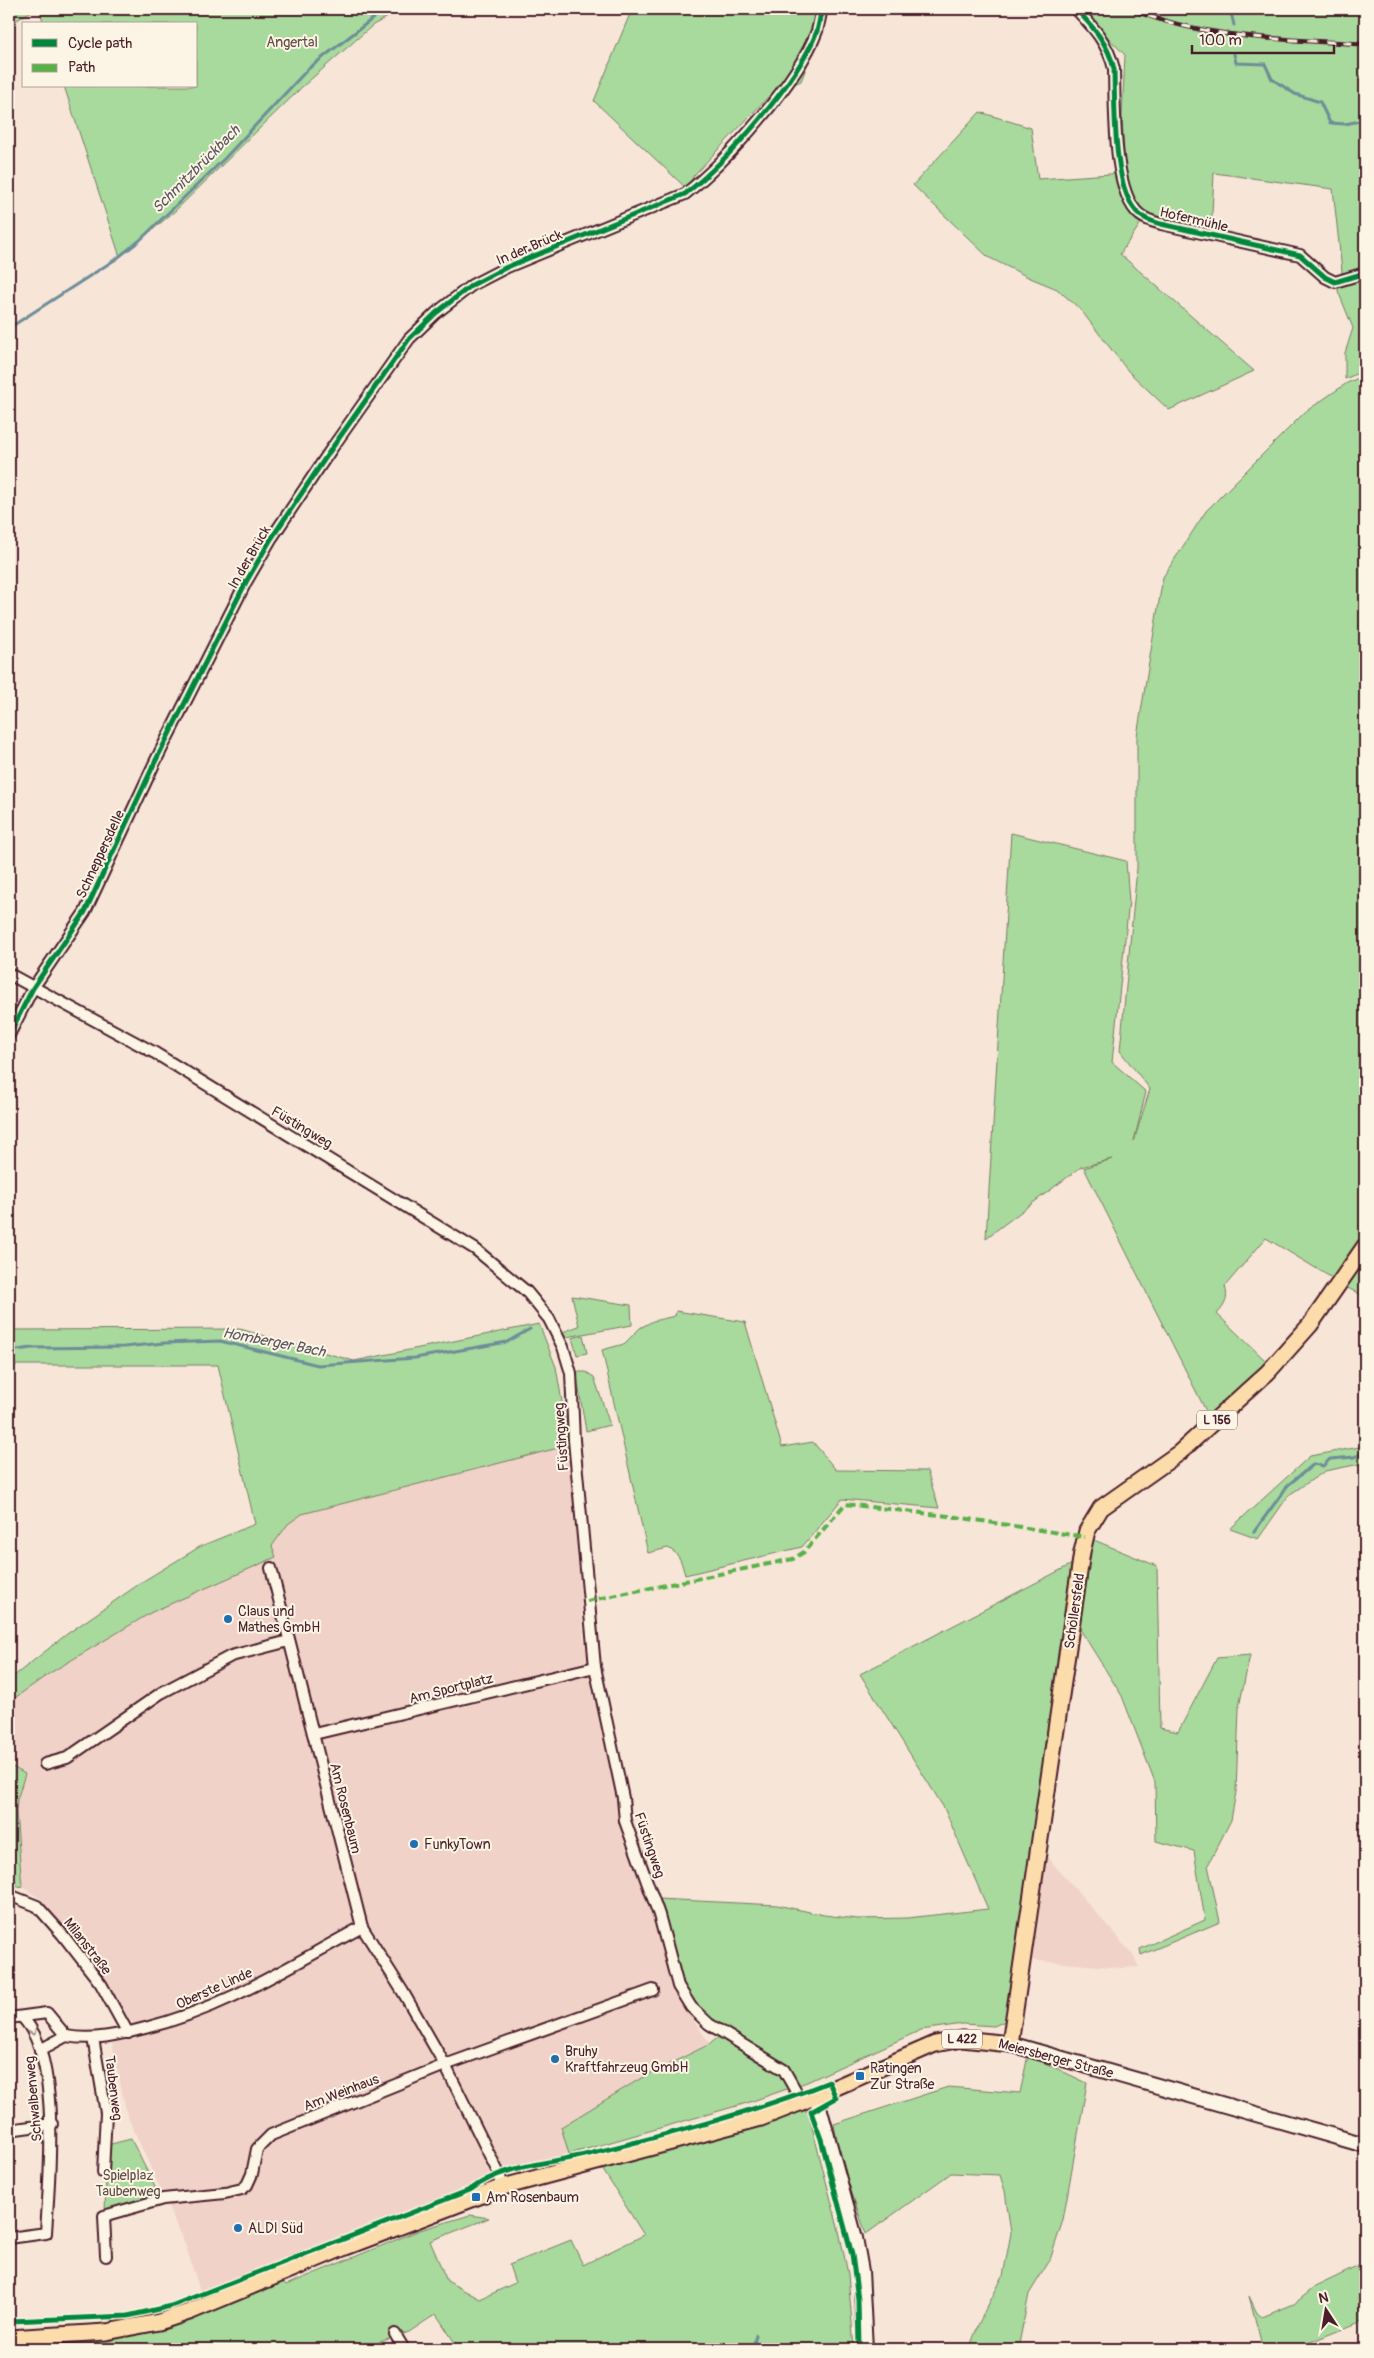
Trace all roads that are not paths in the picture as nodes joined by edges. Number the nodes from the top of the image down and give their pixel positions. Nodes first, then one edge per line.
1 (822, 9) edge
2 (1076, 9) edge
3 (1365, 273) edge
4 (198, 676) joint
5 (9, 974) edge
6 (33, 988) junction
7 (9, 1035) edge
8 (1365, 1246) edge
9 (271, 1568) dead end
10 (289, 1641) junction
11 (594, 1667) junction
12 (314, 1734) junction
13 (45, 1764) dead end
14 (9, 1895) edge
15 (362, 1927) junction
16 (653, 1990) dead end
17 (22, 2016) junction
18 (9, 2018) edge
19 (128, 2033) junction
20 (66, 2036) junction
21 (93, 2038) junction
22 (1010, 2044) junction
23 (40, 2050) junction
24 (445, 2065) junction
25 (809, 2099) junction
26 (52, 2124) junction
27 (9, 2130) edge
28 (1365, 2145) edge
29 (103, 2172) dead end
30 (503, 2187) junction
31 (9, 2238) edge
32 (106, 2256) dead end
33 (395, 2334) dead end
34 (9, 2338) edge
35 (32, 2343) edge
36 (404, 2349) edge
37 (865, 2349) edge

1 - 4 street, In der Brück
2 - 3 street, Hofermühle
4 - 6 street, Schneppersdelle
5 - 6 street, Füstingweg
6 - 7 street, Schneppersdelle
6 - 11 street, Füstingweg
8 - 22 main road, Schöllersfeld / L 156
9 - 10 street, Am Rosenbaum
10 - 12 street, Am Rosenbaum
10 - 13 street
11 - 12 street, Am Sportplatz
11 - 25 street, Füstingweg
12 - 15 street, Am Rosenbaum
14 - 19 street, Milanstraße
15 - 19 street, Oberste Linde
15 - 24 street, Am Rosenbaum
16 - 24 street, Am Weinhaus
17 - 18 street
17 - 20 street
17 -> 23 street
19 - 21 street, Oberste Linde
20 - 21 street, Oberste Linde
20 - 23 street, Schwalbenweg
21 - 29 street, Taubenweg
22 - 25 main road, Meiersberger Straße / L 422
22 - 28 main road, Meiersberger Straße / L 422
23 - 26 street, Schwalbenweg
24 - 30 street, Am Rosenbaum
24 - 32 street, Am Weinhaus
25 - 30 main road, Meiersberger Straße / L 422
25 - 37 main road
26 - 27 street
26 - 31 street, Schwalbenweg
30 - 35 main road, Meiersberger Straße / L 422
33 - 36 street
34 - 35 main road, Meiersberger Straße / L 422

